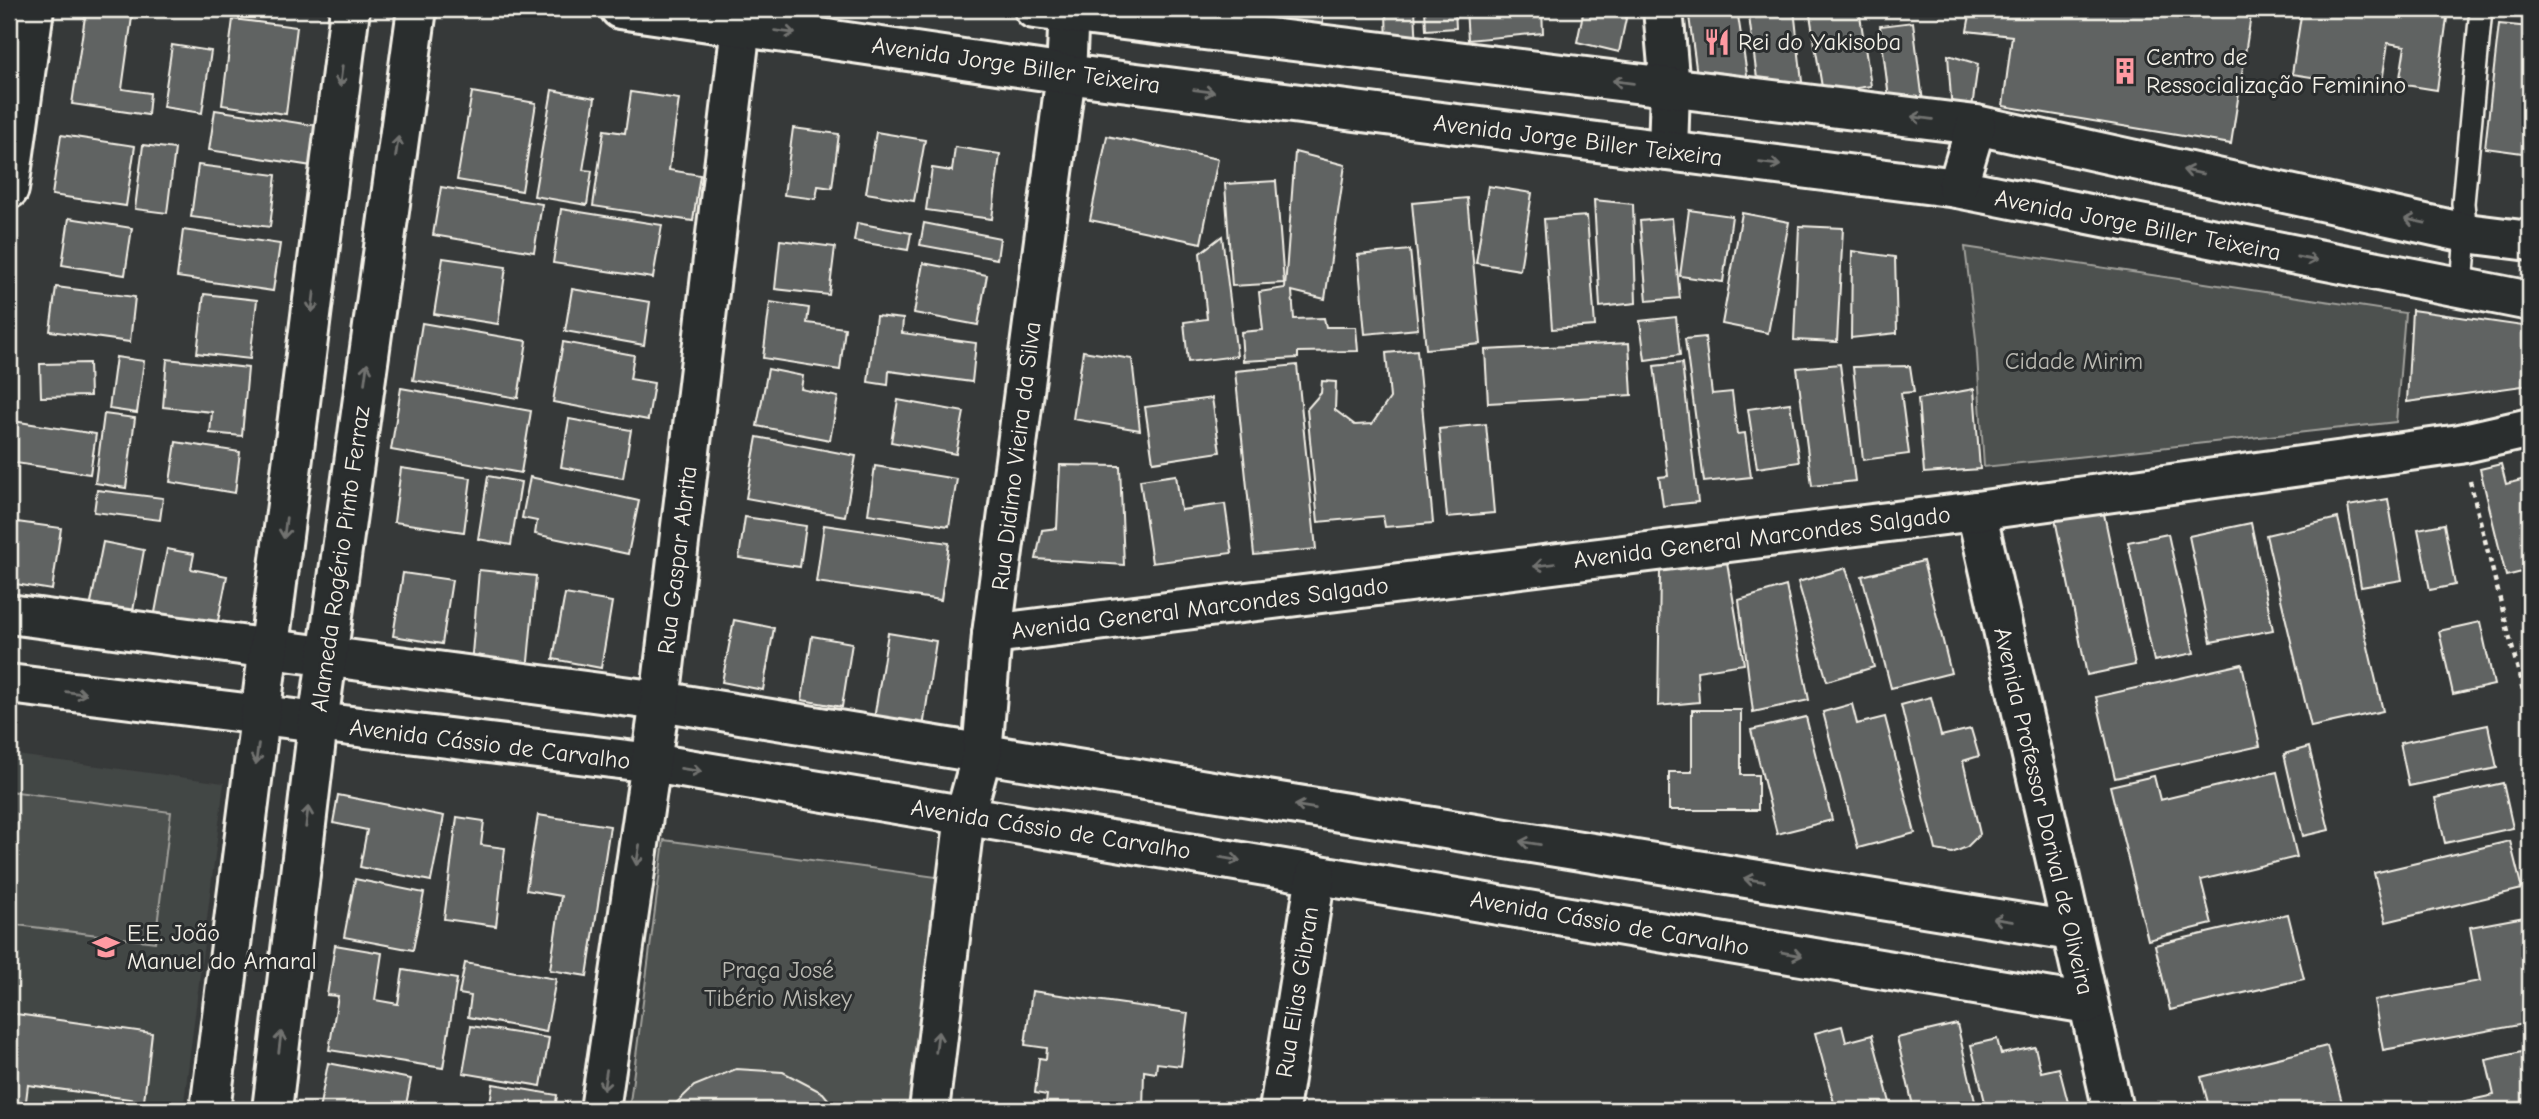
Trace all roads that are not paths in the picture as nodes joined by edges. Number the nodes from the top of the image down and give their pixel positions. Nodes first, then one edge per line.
1 (34, 9) edge
2 (350, 9) edge
3 (417, 9) edge
4 (620, 9) edge
5 (1663, 9) edge
6 (2481, 9) edge
7 (1057, 10) edge
8 (742, 17) edge
9 (1066, 74) junction
10 (1670, 88) junction
11 (1976, 125) junction
12 (1668, 151) junction
13 (1957, 188) junction
14 (9, 189) edge
15 (2466, 233) junction
16 (2530, 241) edge
17 (2462, 287) junction
18 (2530, 301) edge
19 (2530, 428) edge
20 (1976, 510) junction
21 (9, 614) edge
22 (992, 634) junction
23 (269, 652) junction
24 (327, 658) junction
25 (9, 684) edge
26 (660, 701) junction
27 (262, 717) junction
28 (318, 723) junction
29 (982, 754) junction
30 (652, 764) junction
31 (964, 815) junction
32 (1316, 874) junction
33 (2071, 931) junction
34 (2088, 1004) junction
35 (210, 1110) edge
36 (272, 1110) edge
37 (600, 1110) edge
38 (929, 1110) edge
39 (1279, 1110) edge
40 (2113, 1110) edge

1 - 14 street
2 -> 23 street
24 -> 3 street, Alameda Rogério Pinto Ferraz
4 - 8 street, Avenida Jorge Biller Teixeira
5 - 10 street
6 - 15 lane
7 - 9 street, Rua Didimo Vieira da Silva
10 -> 7 street
8 -> 9 street, Avenida Jorge Biller Teixeira
8 - 26 street, Rua Gaspar Abrita
9 -> 12 street, Avenida Jorge Biller Teixeira
9 - 22 street, Rua Didimo Vieira da Silva
11 -> 10 street
10 - 12 street
11 - 13 street
15 -> 11 street
12 -> 13 street, Avenida Jorge Biller Teixeira
13 -> 17 street, Avenida Jorge Biller Teixeira
15 - 16 street
15 - 17 lane
17 - 18 street, Avenida Jorge Biller Teixeira
19 - 20 street, Avenida General Marcondes Salgado
20 -> 22 street, Avenida General Marcondes Salgado
20 - 33 street, Avenida Professor Dorival de Oliveira
21 - 23 street
22 - 29 street, Rua Didimo Vieira da Silva
23 - 24 street
23 - 27 street
24 - 26 street
24 - 28 street, Alameda Rogério Pinto Ferraz
25 -> 27 street, Avenida Cássio de Carvalho
26 - 29 street
26 - 30 street, Rua Gaspar Abrita
27 - 28 street, Avenida Cássio de Carvalho
27 -> 35 street
28 - 30 street, Avenida Cássio de Carvalho
36 -> 28 street, Alameda Rogério Pinto Ferraz
29 - 31 street, Rua Didimo Vieira da Silva
33 -> 29 street
30 -> 31 street, Avenida Cássio de Carvalho
30 -> 37 street, Rua Gaspar Abrita
31 -> 32 street, Avenida Cássio de Carvalho
38 -> 31 street, Rua Didimo Vieira da Silva
32 -> 34 street, Avenida Cássio de Carvalho
32 - 39 street, Rua Elias Gibran
33 - 34 street, Avenida Professor Dorival de Oliveira
34 - 40 street, Avenida Professor Dorival de Oliveira

